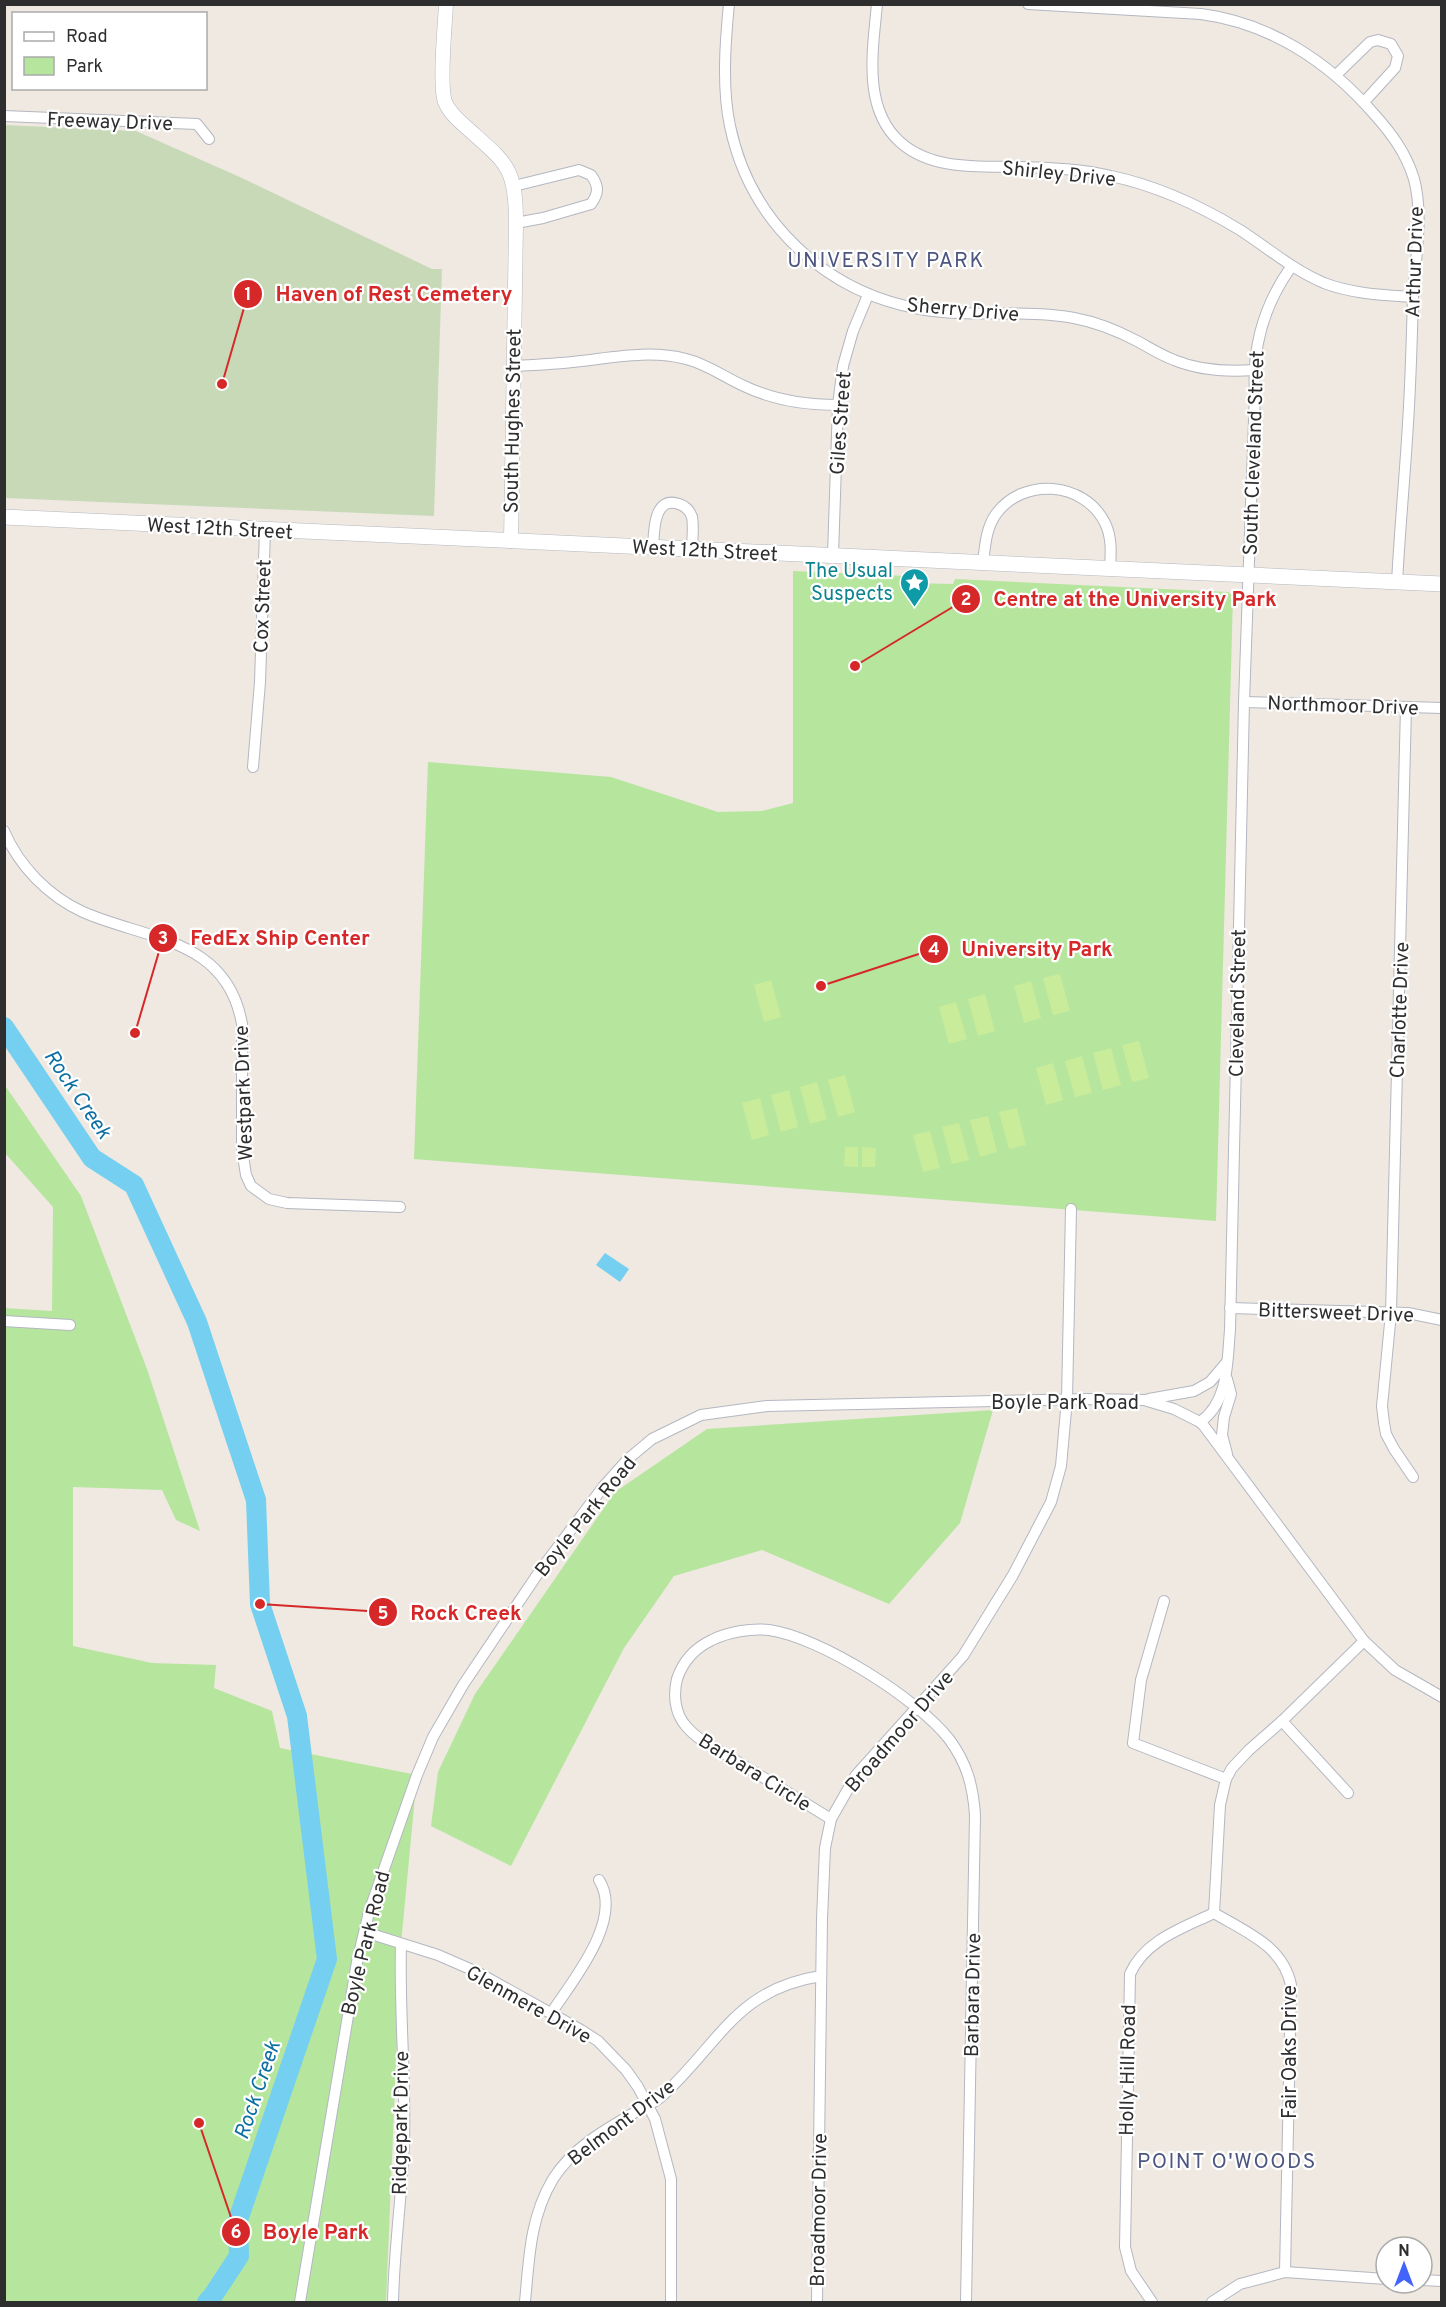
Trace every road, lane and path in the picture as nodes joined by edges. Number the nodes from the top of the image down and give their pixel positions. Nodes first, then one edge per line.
1 (446, 4) edge
2 (729, 4) edge
3 (877, 4) edge
4 (1028, 4) edge
5 (1336, 75) junction
6 (1364, 102) junction
7 (4, 116) edge
8 (209, 139) dead end
9 (514, 186) junction
10 (516, 223) junction
11 (1291, 267) junction
12 (868, 295) junction
13 (1413, 297) junction
14 (512, 366) junction
15 (1254, 370) junction
16 (838, 405) junction
17 (4, 517) edge
18 (264, 530) junction
19 (511, 541) junction
20 (652, 548) junction
21 (692, 550) junction
22 (833, 555) junction
23 (983, 563) junction
24 (1110, 568) junction
25 (1248, 575) junction
26 (1397, 583) junction
27 (1442, 584) edge
28 (1244, 702) junction
29 (1406, 707) junction
30 (1442, 708) edge
31 (253, 766) dead end
32 (4, 831) edge
33 (400, 1207) dead end
34 (1071, 1209) dead end
35 (1230, 1308) junction
36 (1391, 1313) junction
37 (1442, 1320) edge
38 (4, 1321) edge
39 (70, 1325) dead end
40 (1227, 1362) junction
41 (1226, 1377) junction
42 (1066, 1400) junction
43 (1144, 1400) junction
44 (1200, 1422) junction
45 (1228, 1460) junction
46 (1413, 1477) dead end
47 (1164, 1601) dead end
48 (1364, 1641) junction
49 (1442, 1697) edge
50 (916, 1708) junction
51 (1282, 1721) junction
52 (1226, 1779) junction
53 (1348, 1793) dead end
54 (831, 1819) junction
55 (599, 1880) dead end
56 (1215, 1913) junction
57 (365, 1932) junction
58 (401, 1944) junction
59 (821, 1976) junction
60 (552, 2012) junction
61 (648, 2105) junction
62 (1286, 2272) junction
63 (1374, 2278) edge
64 (300, 2302) edge
65 (393, 2302) edge
66 (525, 2302) edge
67 (671, 2302) edge
68 (817, 2302) edge
69 (966, 2302) edge
70 (1152, 2302) edge
71 (1212, 2302) edge

1 - 9 street, South Hughes Street
2 - 12 street, Sherry Drive
3 - 11 street, Shirley Drive
4 - 5 street, Arthur Drive
5 - 6 street, Arthur Drive
5 - 6 street
6 - 13 street, Arthur Drive
7 - 8 street, Freeway Drive
9 - 10 street, South Hughes Street
9 - 10 street
10 - 14 street, South Hughes Street
11 - 13 street, Shirley Drive
11 - 15 street, South Cleveland Street
12 - 15 street, Sherry Drive
12 - 16 street, Giles Street
13 - 26 street, Arthur Drive
14 - 16 street
14 - 19 street, South Hughes Street
15 - 25 street, South Cleveland Street
16 - 22 street, Giles Street
17 - 18 main road, West 12th Street
18 - 19 main road, West 12th Street
18 - 31 street, Cox Street
19 - 20 main road, West 12th Street
20 - 21 main road, West 12th Street
20 - 21 street
21 - 22 main road, West 12th Street
22 - 23 main road, West 12th Street
23 - 24 main road, West 12th Street
23 - 24 street
24 - 25 main road, West 12th Street
25 - 26 main road, West 12th Street
25 - 28 street, Cleveland Street
26 - 27 main road, West 12th Street
28 - 29 street, Northmoor Drive
28 - 35 street, Cleveland Street
29 - 30 street, Northmoor Drive
29 - 36 street, Charlotte Drive
32 - 33 street, Westpark Drive
34 - 42 street, Broadmoor Drive
35 - 36 street, Bittersweet Drive
35 - 40 street, Cleveland Street
36 - 37 street, Bittersweet Drive
36 - 46 street, Charlotte Drive
38 - 39 street
40 - 41 street, Cleveland Street
40 - 43 street
41 - 44 street, Cleveland Street
41 - 45 street
42 - 43 street, Boyle Park Road
42 - 50 street, Broadmoor Drive
42 - 57 street, Boyle Park Road
43 - 44 street, Boyle Park Road
44 - 45 street, Boyle Park Road
45 - 48 street, Boyle Park Road
47 - 52 street
48 - 49 street, Boyle Park Road
48 - 51 street
50 - 54 street, Broadmoor Drive
50 - 54 street, Barbara Circle
50 - 69 street, Barbara Drive
51 - 52 street
51 - 53 street
52 - 56 street
54 - 59 street, Broadmoor Drive
55 - 60 street
56 - 62 street, Fair Oaks Drive
56 - 70 street, Holly Hill Road
57 - 58 street, Glenmere Drive
57 - 64 street, Boyle Park Road
58 - 60 street, Glenmere Drive
58 - 65 street, Ridgepark Drive
59 - 61 street, Belmont Drive
59 - 68 street, Broadmoor Drive
60 - 61 street, Glenmere Drive
61 - 66 street, Belmont Drive
61 - 67 street, Glenmere Drive
62 - 63 street
62 - 71 street

